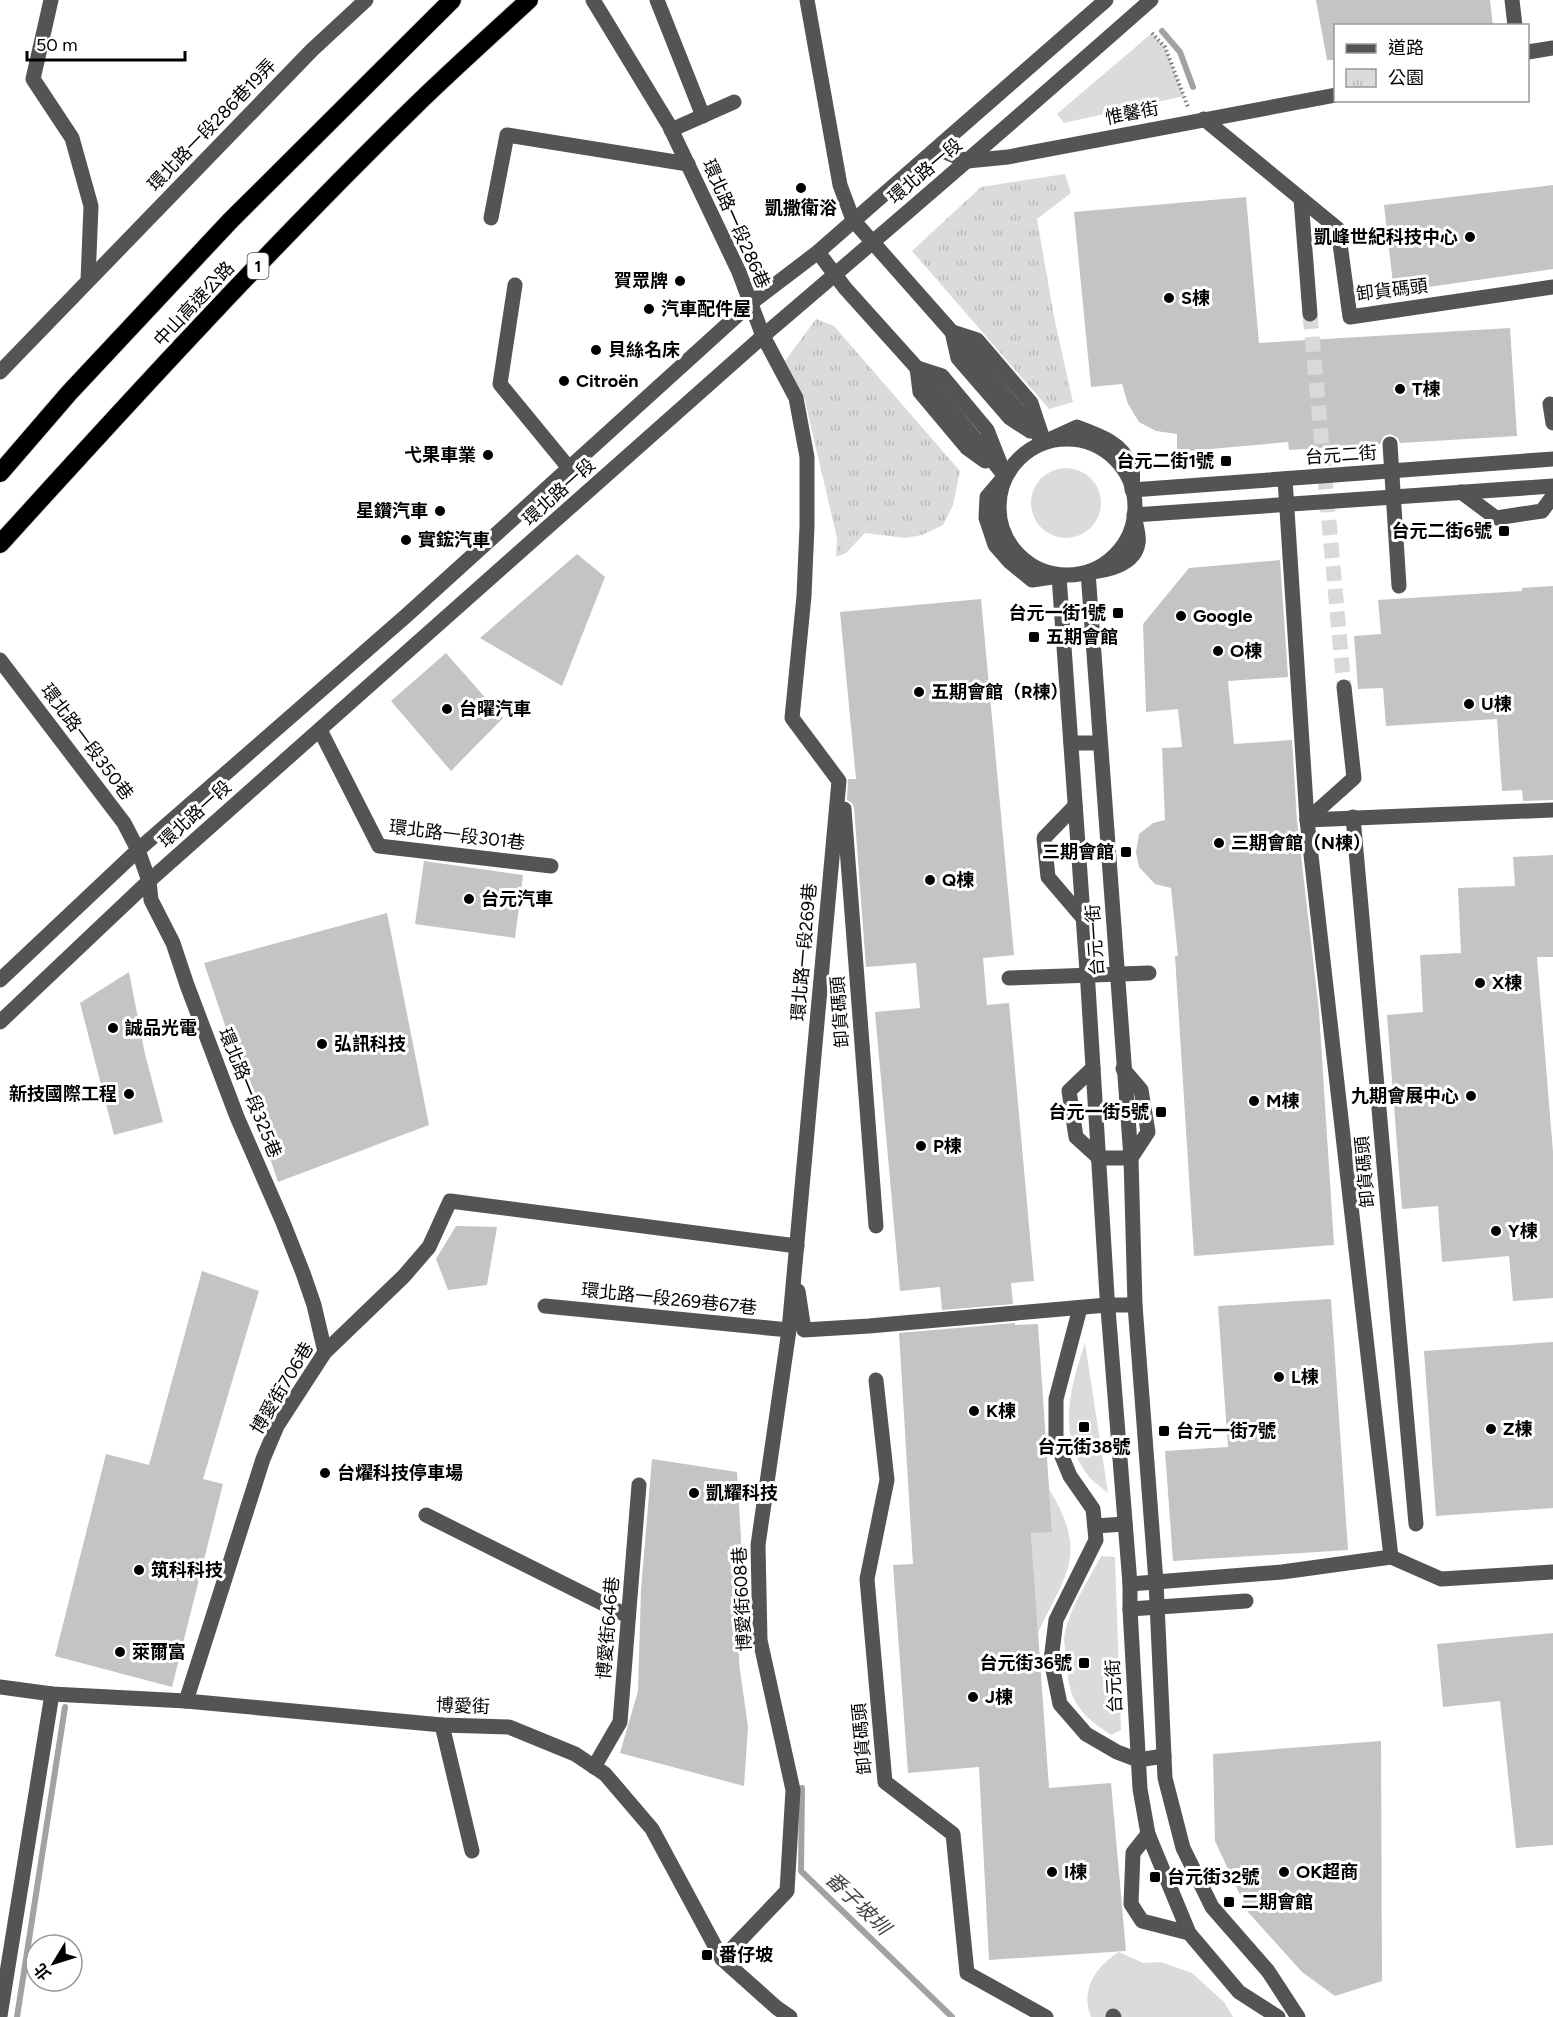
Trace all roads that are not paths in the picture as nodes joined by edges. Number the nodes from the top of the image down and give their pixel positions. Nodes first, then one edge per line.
1 (51, 0) edge
2 (366, 0) edge
3 (452, 0) edge
4 (529, 0) edge
5 (593, 0) edge
6 (657, 0) edge
7 (807, 0) edge
8 (1106, 0) edge
9 (1152, 0) edge
10 (1512, 0) edge
11 (1515, 24) edge
12 (1553, 48) edge
13 (1529, 52) edge
14 (1334, 95) edge
15 (734, 102) dead end
16 (703, 116) junction
17 (1198, 120) junction
18 (671, 130) junction
19 (938, 149) junction
20 (967, 161) junction
21 (688, 164) junction
22 (1301, 199) junction
23 (490, 218) dead end
24 (853, 220) junction
25 (872, 241) junction
26 (818, 252) junction
27 (836, 275) junction
28 (88, 280) junction
29 (515, 285) dead end
30 (1553, 287) edge
31 (750, 303) junction
32 (1310, 314) tunnel mouth
33 (763, 336) junction
34 (0, 372) edge
35 (1550, 404) dead end
36 (1553, 423) edge
37 (1044, 442) junction
38 (1390, 444) dead end
39 (1553, 459) edge
40 (569, 468) junction
41 (1392, 471) junction
42 (0, 473) edge
43 (1005, 476) junction
44 (1285, 479) junction
45 (1553, 486) edge
46 (1132, 490) junction
47 (1461, 492) junction
48 (1553, 496) edge
49 (1394, 497) junction
50 (1287, 504) junction
51 (1134, 515) junction
52 (0, 544) edge
53 (1088, 572) junction
54 (1059, 576) junction
55 (1399, 586) dead end
56 (0, 660) edge
57 (1344, 687) tunnel mouth
58 (320, 730) junction
59 (1071, 743) junction
60 (1100, 743) junction
61 (837, 798) junction
62 (1075, 806) junction
63 (1553, 810) edge
64 (1353, 817) junction
65 (1307, 819) junction
66 (138, 850) junction
67 (551, 866) dead end
68 (149, 882) junction
69 (1083, 918) junction
70 (1149, 973) dead end
71 (1117, 974) junction
72 (1087, 975) junction
73 (1009, 978) dead end
74 (0, 980) edge
75 (0, 1022) edge
76 (1093, 1068) junction
77 (1098, 1158) junction
78 (1131, 1158) junction
79 (876, 1226) dead end
80 (797, 1246) junction
81 (795, 1271) junction
82 (1107, 1305) junction
83 (1135, 1305) junction
84 (545, 1306) dead end
85 (1080, 1308) junction
86 (789, 1330) junction
87 (325, 1352) junction
88 (876, 1380) dead end
89 (639, 1485) dead end
90 (426, 1515) dead end
91 (1125, 1524) junction
92 (1416, 1524) dead end
93 (1095, 1526) junction
94 (1391, 1557) junction
95 (1553, 1572) edge
96 (1156, 1582) junction
97 (1130, 1584) junction
98 (1246, 1600) dead end
99 (1156, 1608) junction
100 (1130, 1609) junction
101 (628, 1616) junction
102 (0, 1686) edge
103 (52, 1694) junction
104 (186, 1701) junction
105 (442, 1725) junction
106 (1164, 1756) junction
107 (1138, 1760) junction
108 (594, 1767) junction
109 (1148, 1834) junction
110 (472, 1851) dead end
111 (1188, 1933) junction
112 (722, 1959) junction
113 (0, 2016) edge
114 (790, 2017) edge
115 (1046, 2017) edge
116 (1278, 2017) edge
117 (1298, 2017) edge

1 - 28 street
2 - 28 street, 環北路一段286巷19弄
3 - 42 highway, 中山高速公路
4 - 52 highway, 中山高速公路 / 1
5 - 18 street, 環北路一段286巷
6 - 16 street
7 - 24 street
8 - 19 street, 環北路一段
9 - 20 street, 環北路一段
10 - 11 street
12 - 13 street
14 - 17 street, 惟馨街
15 - 16 street
16 - 18 street
17 - 20 street, 惟馨街
17 - 22 street, 卸貨碼頭
18 - 21 street, 環北路一段286巷
19 - 20 street, 惟馨街
19 - 24 street, 環北路一段
20 - 25 street, 環北路一段
21 - 23 street
21 - 31 street, 環北路一段286巷
22 - 30 street, 卸貨碼頭
22 - 32 street
24 - 25 street
24 - 26 street, 環北路一段
25 - 27 street, 環北路一段
25 - 37 street
26 - 27 street
26 - 31 street, 環北路一段
27 - 33 street, 環北路一段
27 - 43 street
28 - 34 street, 環北路一段286巷19弄
29 - 40 street
31 - 33 street, 環北路一段286巷
31 - 40 street, 環北路一段
33 - 58 street, 環北路一段
33 - 61 street, 環北路一段269巷
35 - 36 street
37 - 43 street
37 - 46 street
38 - 41 street
39 - 41 street, 台元二街
40 - 66 street, 環北路一段
41 - 44 street, 台元二街
41 - 49 street
43 - 54 street
44 - 46 street, 台元二街
44 - 50 street
45 - 47 street
46 - 51 street
47 - 48 street
47 - 49 street
49 - 50 street
49 - 55 street
50 - 51 street
50 - 65 street
51 - 53 street
53 - 54 street
53 - 60 street, 台元一街
54 - 59 street, 台元一街
56 - 66 street, 環北路一段350巷
57 - 65 street
58 - 67 street, 環北路一段301巷
58 - 68 street, 環北路一段
59 - 60 street
59 - 62 street, 台元一街
60 - 71 street, 台元一街
61 - 79 street, 卸貨碼頭
61 - 80 street, 環北路一段269巷
62 - 69 street, 台元一街
62 - 69 street
63 - 64 street
64 - 65 street
64 - 92 street, 卸貨碼頭
65 - 94 street
66 - 68 street, 環北路一段325巷
66 - 74 street, 環北路一段
68 - 75 street, 環北路一段
68 - 87 street, 環北路一段325巷
69 - 72 street, 台元一街
70 - 71 street
71 - 72 street
71 - 78 street, 台元一街
72 - 73 street
72 - 76 street, 台元一街
76 - 77 street, 台元一街
76 - 77 street
77 - 78 street
77 - 82 street, 台元一街
78 - 83 street
80 - 81 street, 博愛街608巷
80 - 87 street, 博愛街706巷
81 - 85 street
81 - 86 street, 博愛街608巷
82 - 83 street
82 - 85 street
82 - 91 street, 台元街
83 - 96 street
84 - 86 street, 環北路一段269巷67巷
85 - 93 street
86 - 112 street, 博愛街608巷
87 - 104 street, 博愛街706巷
88 - 115 street, 卸貨碼頭
89 - 101 street, 博愛街646巷
90 - 101 street
91 - 93 street
91 - 97 street, 台元街
93 - 107 street
94 - 95 street
94 - 96 street
96 - 97 street
96 - 99 street
97 - 100 street, 台元街
98 - 99 street
99 - 100 street
99 - 106 street
100 - 107 street, 台元街
101 - 108 street, 博愛街646巷
102 - 103 street, 博愛街
103 - 104 street, 博愛街
103 - 113 street
104 - 105 street, 博愛街
105 - 108 street, 博愛街
105 - 110 street
106 - 107 street
106 - 117 street
107 - 109 street, 台元街
108 - 112 street, 博愛街
109 - 111 street, 台元街
109 - 111 street
111 - 116 street, 台元街
112 - 114 street, 博愛街

